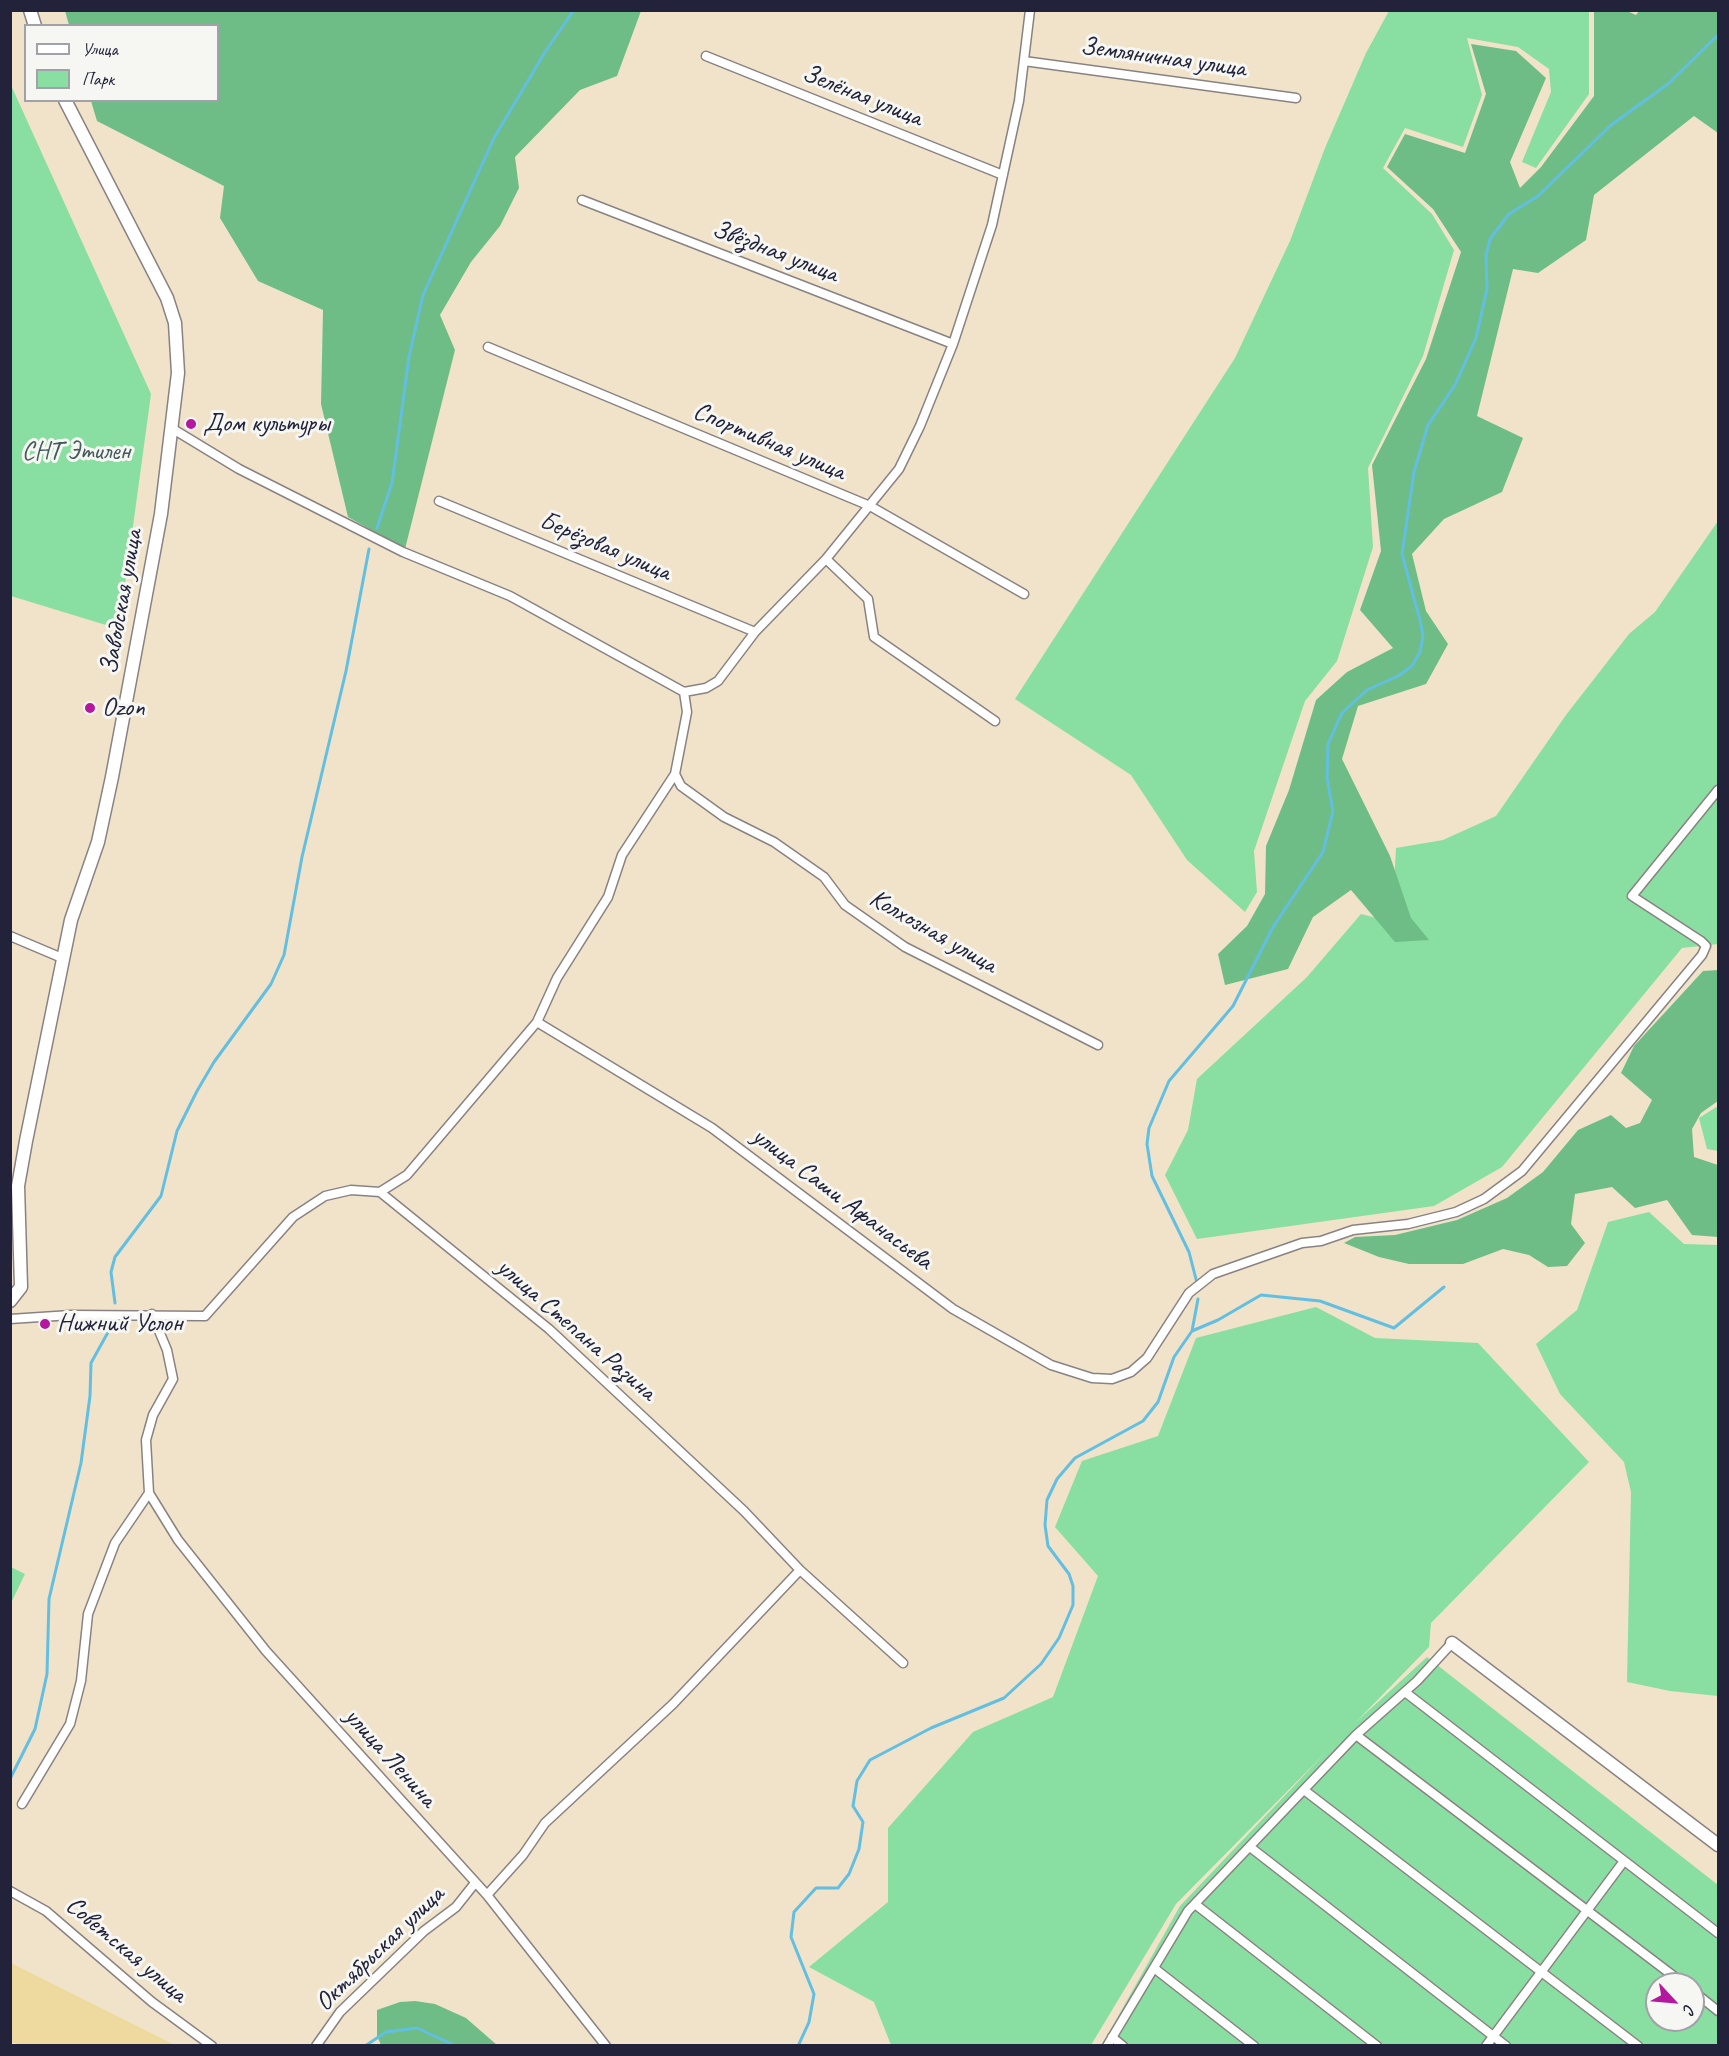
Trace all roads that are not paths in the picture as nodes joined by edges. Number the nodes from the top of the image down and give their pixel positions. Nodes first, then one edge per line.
1 (1030, 10) edge
2 (706, 56) dead end
3 (1024, 61) junction
4 (1296, 98) dead end
5 (66, 102) edge
6 (1003, 175) junction
7 (582, 200) dead end
8 (953, 344) junction
9 (488, 347) dead end
10 (173, 429) junction
11 (439, 501) dead end
12 (870, 506) junction
13 (826, 559) junction
14 (1024, 594) dead end
15 (755, 632) junction
16 (684, 692) junction
17 (995, 721) dead end
18 (675, 774) junction
19 (1719, 790) edge
20 (10, 936) edge
21 (62, 958) junction
22 (537, 1022) junction
23 (1098, 1045) dead end
24 (380, 1192) junction
25 (10, 1301) edge
26 (152, 1314) junction
27 (10, 1319) edge
28 (149, 1493) junction
29 (800, 1569) junction
30 (1452, 1643) joint
31 (903, 1663) dead end
32 (1405, 1692) junction
33 (1356, 1735) junction
34 (1304, 1790) junction
35 (22, 1803) dead end
36 (1719, 1845) edge
37 (1250, 1847) junction
38 (1624, 1861) junction
39 (475, 1883) junction
40 (10, 1891) edge
41 (488, 1895) junction
42 (1196, 1904) junction
43 (1588, 1909) junction
44 (1719, 1933) edge
45 (1154, 1968) junction
46 (1541, 1971) junction
47 (1669, 1972) edge
48 (1705, 2000) edge
49 (1719, 2011) edge
50 (1493, 2036) junction
51 (1112, 2037) junction
52 (212, 2046) edge
53 (316, 2046) edge
54 (606, 2046) edge
55 (1107, 2046) edge
56 (1123, 2046) edge
57 (1254, 2046) edge
58 (1377, 2046) edge
59 (1486, 2046) edge
60 (1506, 2046) edge
61 (1638, 2046) edge

1 - 3 street
2 - 6 street, Зелёная улица
3 - 4 street, Земляничная улица
3 - 6 street
5 - 10 street, Заводская улица
6 - 8 street
7 - 8 street, Звёздная улица
8 - 12 street
9 - 12 street, Спортивная улица
10 - 16 street
10 - 21 street, Заводская улица
11 - 15 street, Берёзовая улица
12 - 13 street
12 - 14 street, Спортивная улица
13 - 15 street
13 - 17 street
15 - 16 street
16 - 18 street
18 - 22 street
18 - 23 street, Колхозная улица
19 - 22 street, улица Саши Афанасьева
20 - 21 street
21 - 25 street, Заводская улица
22 - 24 street
24 - 26 street
24 - 29 street, улица Степана Разина
26 - 27 street
26 - 28 street
28 - 35 street
28 - 39 street, улица Ленина
29 - 31 street, улица Степана Разина
29 - 41 street
30 - 32 street
30 - 36 street
32 - 33 street
32 - 38 street
33 - 34 street
33 - 43 street
34 - 37 street
34 - 46 street
37 - 42 street
37 - 50 street
38 - 43 street
38 - 44 street
39 - 41 street, улица Ленина
39 - 53 street, Октябрьская улица
40 - 52 street, Советская улица
41 - 54 street, улица Ленина
42 - 45 street
42 - 58 street
43 - 46 street
43 - 47 street
45 - 51 street
45 - 57 street
46 - 50 street
46 - 61 street
48 - 49 street
50 - 59 street
50 - 60 street
51 - 55 street
51 - 56 street

